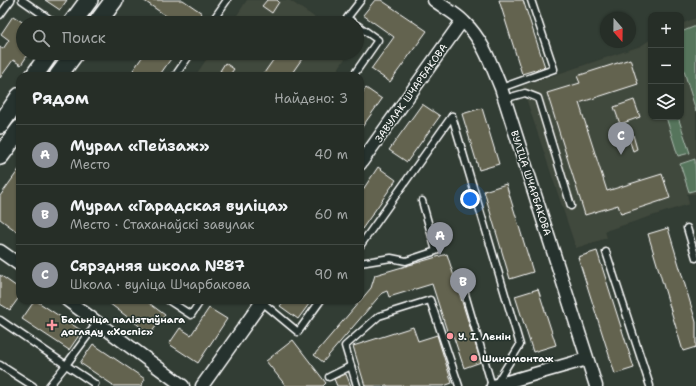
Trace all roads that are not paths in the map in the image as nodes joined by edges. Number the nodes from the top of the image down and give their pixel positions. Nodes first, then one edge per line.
1 (11, 0) edge
2 (22, 0) edge
3 (89, 0) edge
4 (114, 0) edge
5 (227, 0) edge
6 (361, 0) edge
7 (434, 0) edge
8 (531, 0) edge
9 (0, 15) edge
10 (45, 16) edge
11 (77, 16) edge
12 (102, 16) edge
13 (216, 16) edge
14 (349, 16) edge
15 (462, 21) junction
16 (364, 30) edge
17 (45, 60) edge
18 (69, 60) edge
19 (186, 60) edge
20 (37, 72) edge
21 (61, 72) edge
22 (178, 72) edge
23 (356, 72) edge
24 (503, 94) junction
25 (16, 101) edge
26 (3, 116) edge
27 (16, 134) edge
28 (0, 156) edge
29 (364, 158) edge
30 (422, 201) dead end
31 (571, 206) dead end
32 (687, 228) dead end
33 (364, 240) edge
34 (0, 251) edge
35 (606, 252) dead end
36 (696, 258) edge
37 (16, 262) edge
38 (364, 262) edge
39 (460, 277) dead end
40 (72, 304) edge
41 (174, 304) edge
42 (198, 304) edge
43 (261, 304) edge
44 (266, 304) edge
45 (318, 304) edge
46 (0, 320) edge
47 (97, 322) junction
48 (587, 359) junction
49 (0, 365) edge
50 (66, 365) junction
51 (351, 366) junction
52 (329, 377) dead end
53 (649, 385) edge
54 (33, 386) edge
55 (49, 386) edge
56 (94, 386) edge
57 (183, 386) edge
58 (202, 386) edge
59 (357, 386) edge
60 (459, 386) edge
61 (494, 386) edge
62 (596, 386) edge
63 (642, 386) edge

1 - 9 lane
2 - 10 lane
3 - 11 main road
4 - 12 main road
5 - 13 lane
6 - 14 lane
7 - 15 street, ВУЛІЦА ШЧАРБАКОВА
8 - 24 lane
15 - 24 street, ВУЛІЦА ШЧАРБАКОВА
15 - 29 street, ЗАВУЛАК ШЧАРБАКОВА
16 - 23 lane
17 - 20 main road
18 - 21 main road
19 - 22 lane
24 - 31 lane
24 - 48 street, ВУЛІЦА ШЧАРБАКОВА
25 - 26 main road
27 - 28 main road
30 - 38 lane
32 - 36 lane
33 - 61 lane
34 - 37 street
35 - 53 lane
39 - 61 lane
40 - 47 street
41 - 42 lane
43 - 58 street
44 - 45 lane
46 - 50 lane
47 - 50 lane
47 - 57 street
48 - 61 street
48 - 62 street, ВУЛІЦА ШЧАРБАКОВА
49 - 54 lane
50 - 55 lane
50 - 56 lane
51 - 52 lane
51 - 59 lane
51 - 60 lane
53 - 63 lane

